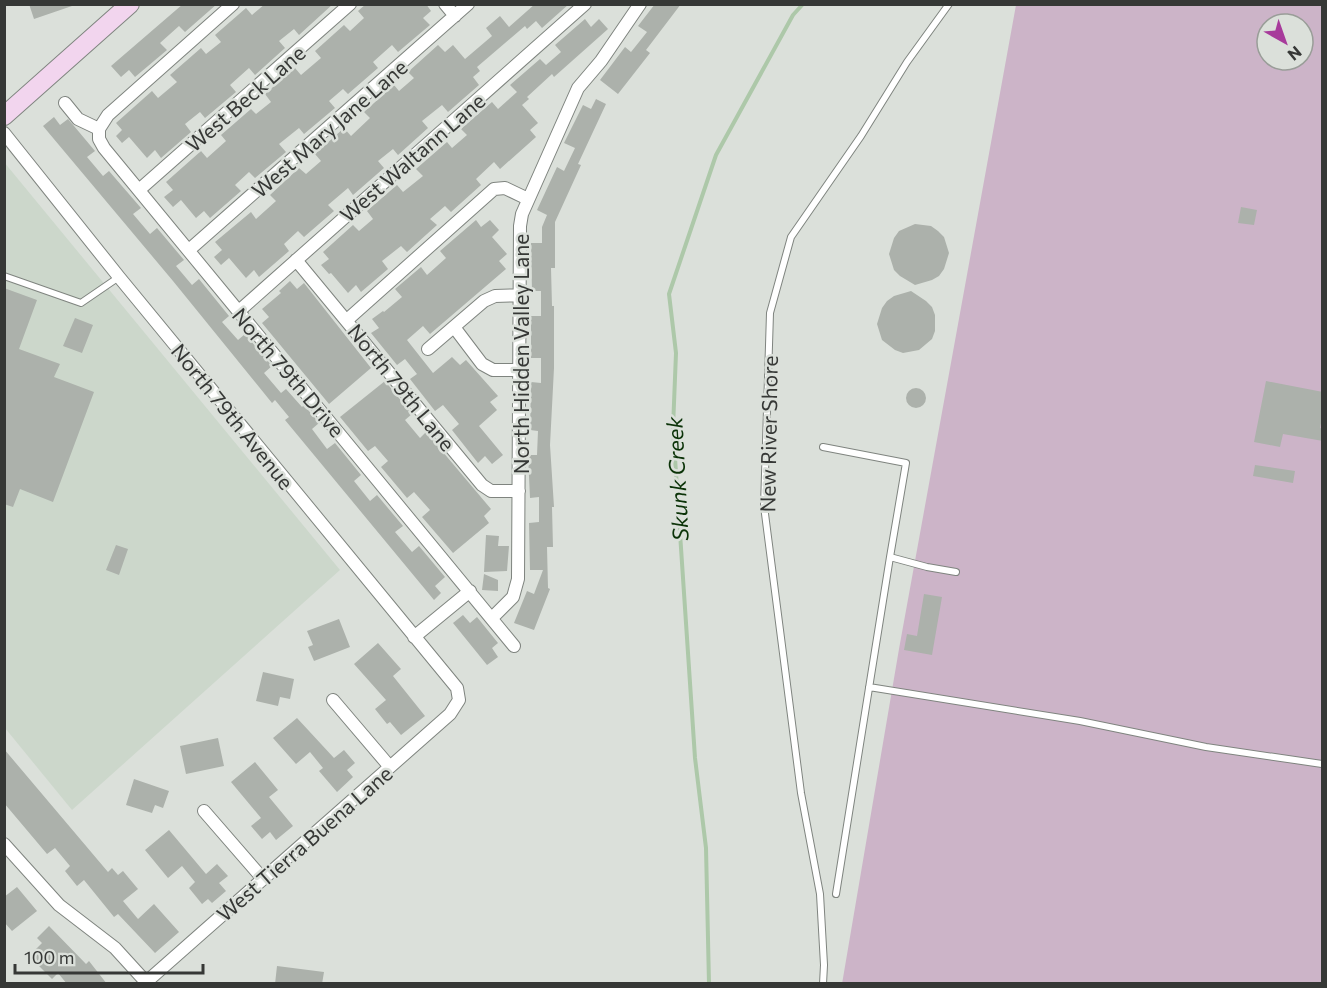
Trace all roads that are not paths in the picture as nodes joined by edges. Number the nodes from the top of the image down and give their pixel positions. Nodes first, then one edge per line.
1 (130, 4) edge
2 (233, 4) edge
3 (350, 4) edge
4 (445, 4) edge
5 (468, 4) edge
6 (585, 4) edge
7 (640, 4) edge
8 (949, 4) edge
9 (455, 16) junction
10 (64, 103) dead end
11 (4, 116) edge
12 (99, 129) junction
13 (4, 133) edge
14 (139, 190) junction
15 (528, 199) junction
16 (189, 250) junction
17 (296, 260) junction
18 (4, 276) edge
19 (119, 277) junction
20 (520, 295) junction
21 (238, 311) junction
22 (347, 320) junction
23 (454, 327) junction
24 (428, 349) dead end
25 (520, 370) junction
26 (823, 447) dead end
27 (519, 491) junction
28 (890, 557) junction
29 (956, 572) dead end
30 (470, 591) junction
31 (492, 618) junction
32 (414, 637) junction
33 (514, 646) dead end
34 (869, 687) junction
35 (333, 700) dead end
36 (459, 700) joint
37 (1323, 764) edge
38 (390, 767) junction
39 (204, 811) dead end
40 (4, 844) edge
41 (9, 859) edge
42 (263, 879) junction
43 (836, 894) dead end
44 (145, 983) edge
45 (823, 984) edge

1 - 11 street
2 - 12 street
3 - 14 street, West Beck Lane
4 - 9 street
5 - 9 street, West Mary Jane Lane
6 - 17 street, West Waltann Lane
7 - 15 street, North Hidden Valley Lane
8 - 45 lane, New River Shore
9 - 16 street, West Mary Jane Lane
10 - 12 street
12 - 14 street, North 79th Drive
13 - 19 street, North 79th Avenue
14 - 16 street, North 79th Drive
15 - 20 street, North Hidden Valley Lane
15 - 22 street
16 - 21 street, North 79th Drive
17 - 21 street, West Waltann Lane
17 - 22 street, North 79th Lane
18 - 19 lane
19 - 32 street, North 79th Avenue
20 - 23 street
20 - 25 street, North Hidden Valley Lane
21 - 30 street, North 79th Drive
22 - 27 street, North 79th Lane
23 - 24 street
23 - 25 street
25 - 27 street, North Hidden Valley Lane
26 - 28 lane
27 - 31 street, North Hidden Valley Lane
28 - 29 lane
28 - 34 lane
30 - 31 street, North 79th Drive
30 - 32 street
31 - 33 street, North 79th Drive
32 - 36 street, North 79th Avenue
34 - 37 lane
34 - 43 lane
35 - 38 street
36 - 38 street, West Tierra Buena Lane
38 - 42 street, West Tierra Buena Lane
39 - 42 street
40 - 41 street
41 - 44 street
42 - 44 street, West Tierra Buena Lane

